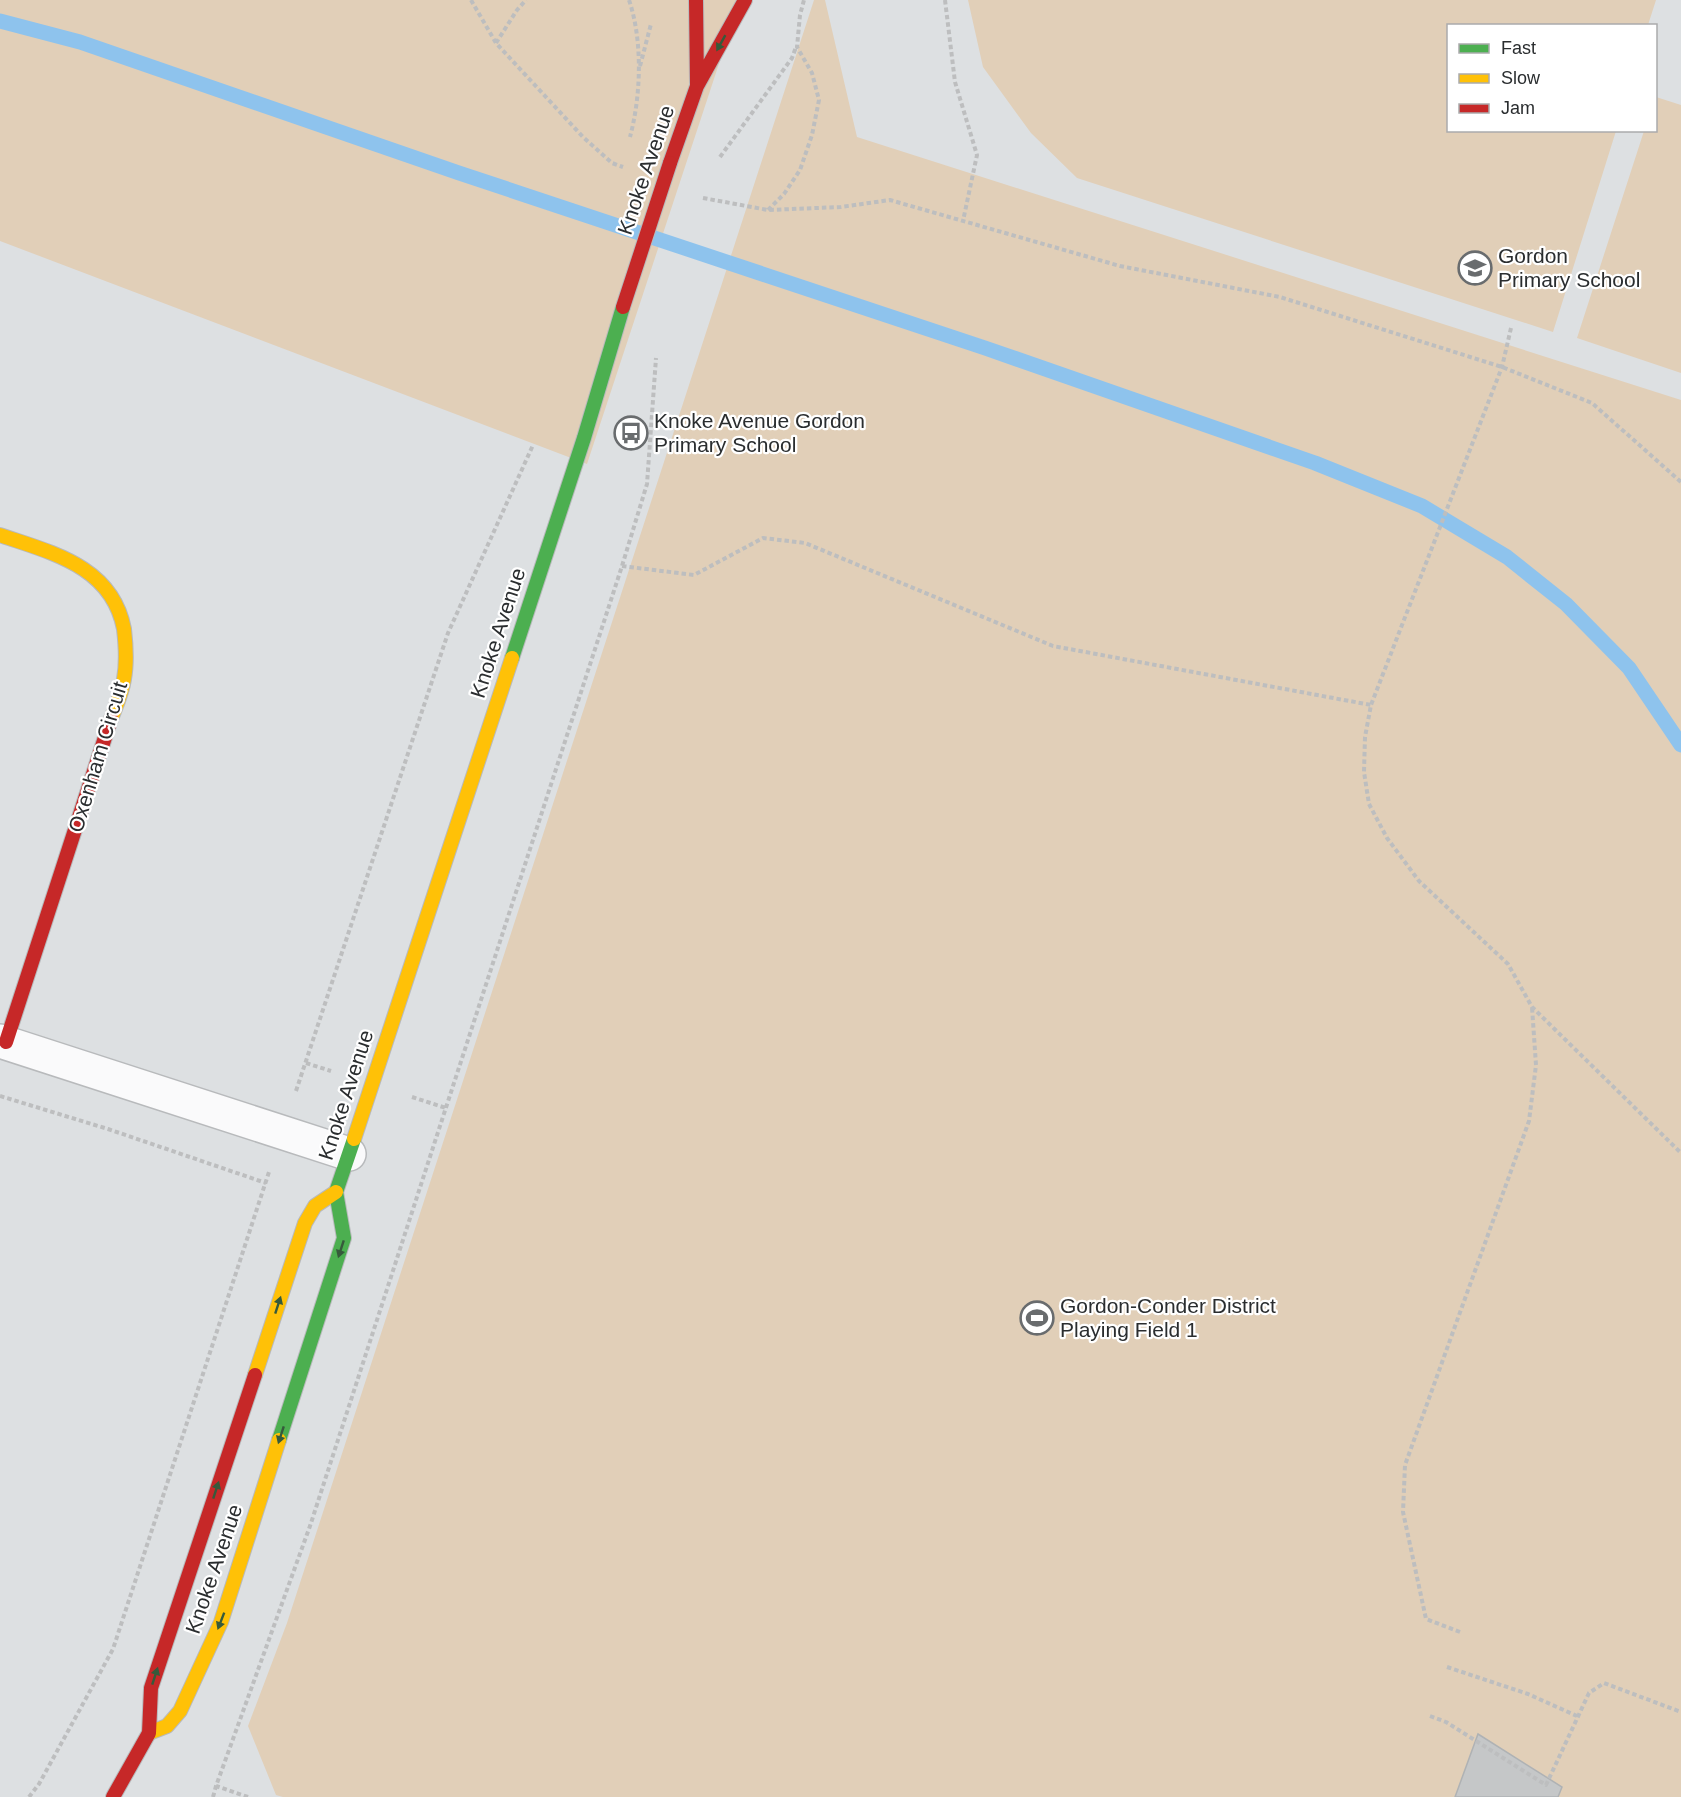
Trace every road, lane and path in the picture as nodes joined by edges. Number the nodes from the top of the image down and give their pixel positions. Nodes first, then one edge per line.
1 (472, 0) edge
2 (526, 0) edge
3 (629, 0) edge
4 (696, 0) edge
5 (745, 0) edge
6 (804, 0) edge
7 (945, 0) edge
8 (652, 20) dead end
9 (797, 47) junction
10 (639, 70) junction
11 (697, 86) junction
12 (629, 140) dead end
13 (715, 166) dead end
14 (841, 207) dead end
15 (768, 210) dead end
16 (963, 220) junction
17 (1511, 328) dead end
18 (657, 349) dead end
19 (1502, 367) junction
20 (536, 439) dead end
21 (1681, 482) edge
22 (0, 535) edge
23 (622, 566) junction
24 (1371, 705) junction
25 (1532, 1007) junction
26 (3, 1041) edge
27 (306, 1063) dead end
28 (0, 1096) edge
29 (349, 1154) junction
30 (1681, 1154) edge
31 (336, 1192) junction
32 (1460, 1632) dead end
33 (1447, 1667) dead end
34 (1681, 1712) edge
35 (1430, 1716) dead end
36 (1577, 1716) junction
37 (149, 1733) junction
38 (216, 1786) junction
39 (29, 1797) edge
40 (112, 1797) edge
41 (213, 1797) edge
42 (248, 1797) edge

1 - 2 path
3 - 10 path
4 - 11 street, Knoke Avenue
5 -> 11 street, Knoke Avenue
6 - 9 path
7 - 16 path
8 - 10 path
9 - 13 path
9 - 15 path
10 - 12 path
11 - 29 street, Knoke Avenue, bridge
14 - 16 path
16 - 19 path
17 - 19 path
18 - 23 path
19 - 21 path
19 - 24 path
20 - 27 path
22 - 26 street, Oxenham Circuit
23 - 24 path
23 - 38 path
24 - 25 path
25 - 30 path
25 - 32 path
26 - 29 street, Oxenham Circuit
28 - 39 path
29 - 31 street, Knoke Avenue
37 -> 31 street, Knoke Avenue
31 -> 37 street, Knoke Avenue
33 - 36 path
34 - 36 path
35 - 36 path
37 - 40 street, Knoke Avenue
38 - 41 path
38 - 42 path

